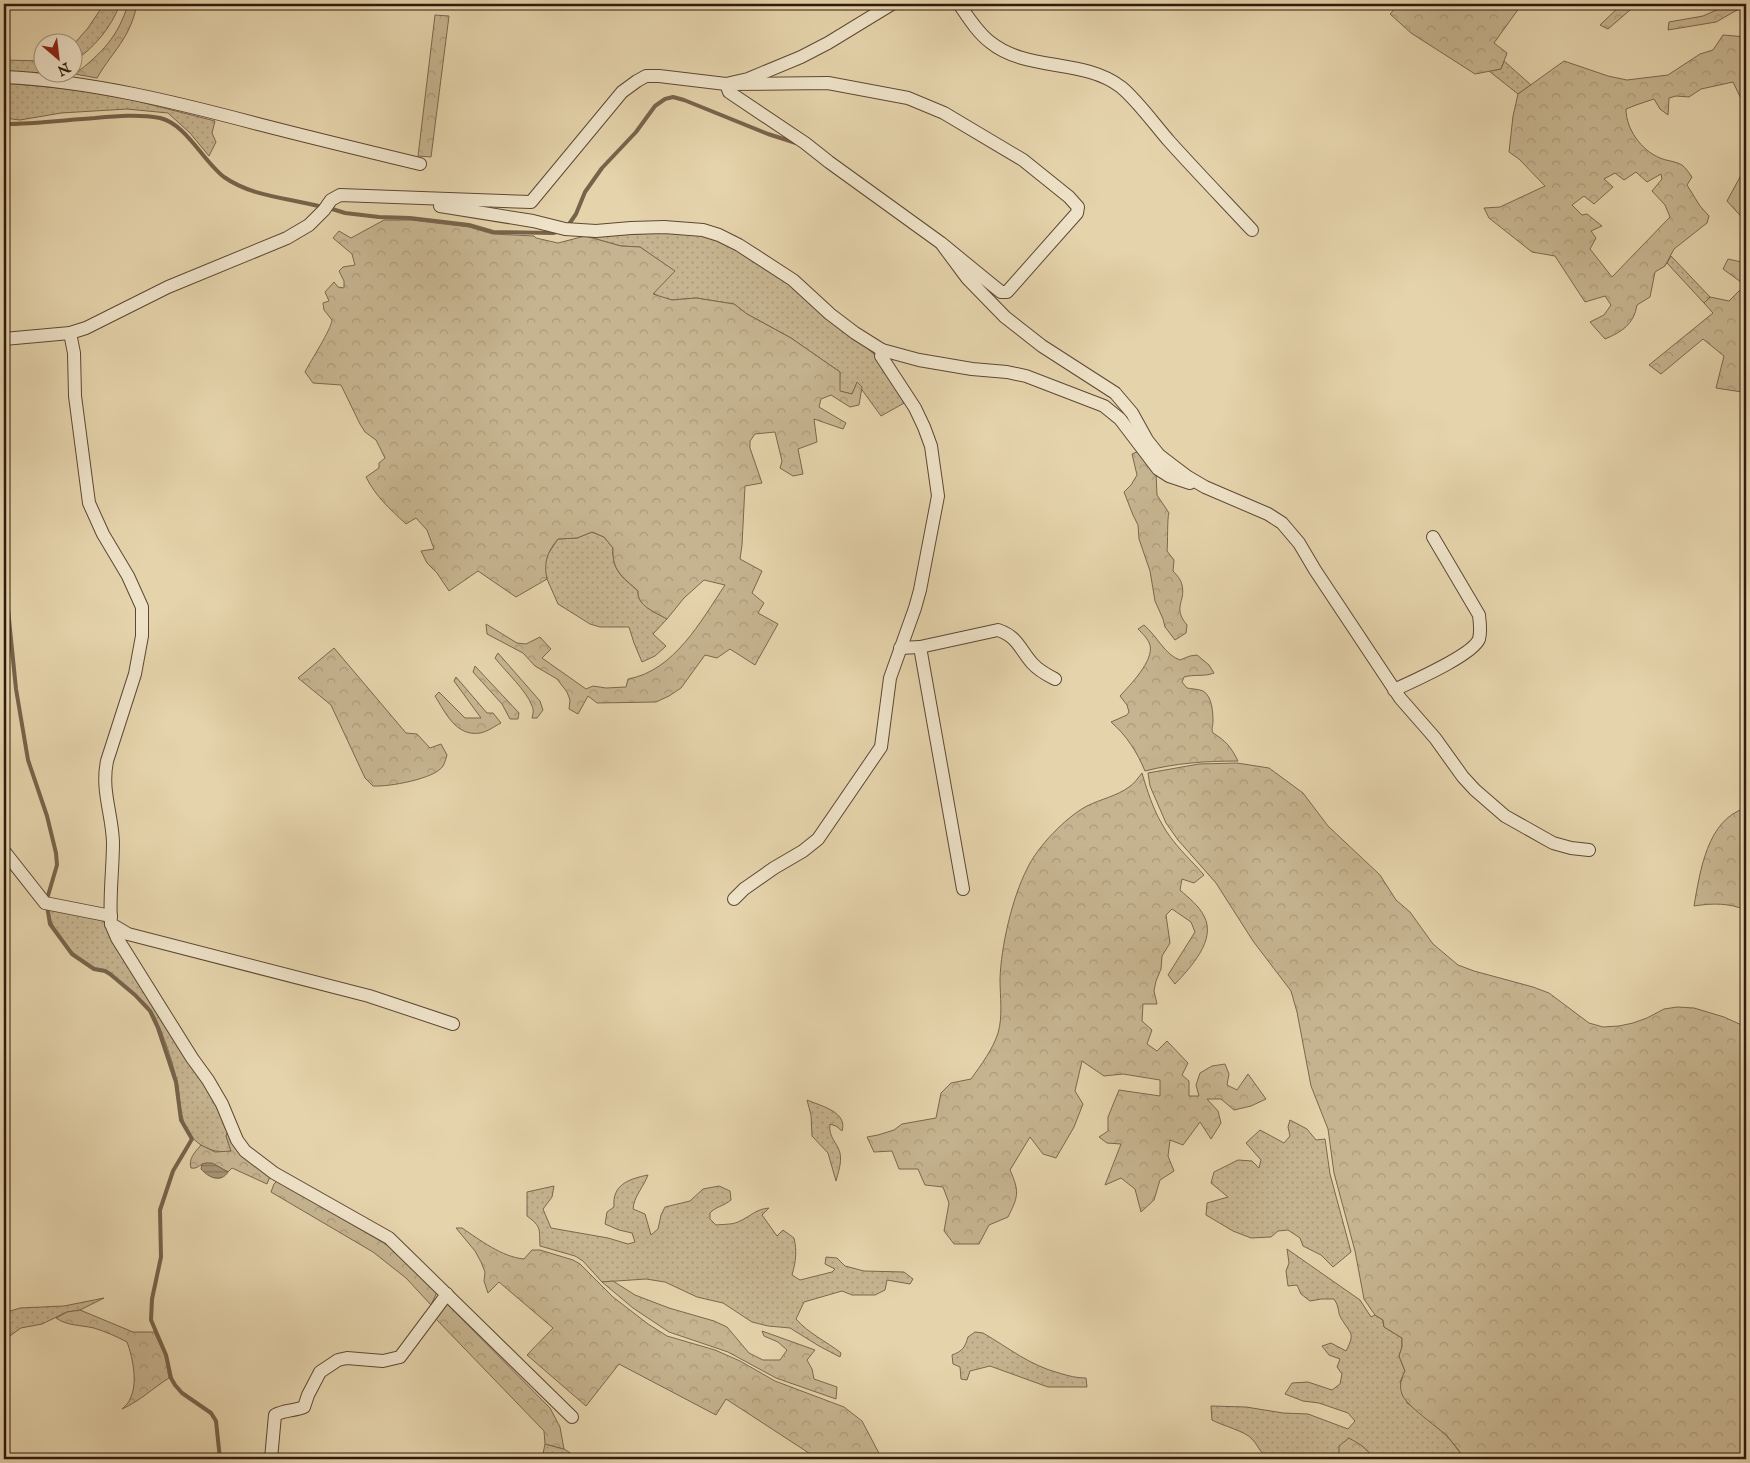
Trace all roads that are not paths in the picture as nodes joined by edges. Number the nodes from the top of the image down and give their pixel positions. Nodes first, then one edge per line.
1 (892, 4) edge
2 (959, 4) edge
3 (4, 76) edge
4 (726, 84) junction
5 (420, 164) dead end
6 (385, 198) junction
7 (1252, 230) dead end
8 (941, 243) junction
9 (70, 333) junction
10 (4, 338) edge
11 (882, 350) junction
12 (1205, 487) junction
13 (1433, 537) dead end
14 (900, 648) junction
15 (920, 648) junction
16 (1055, 679) dead end
17 (1394, 690) junction
18 (1589, 850) dead end
19 (4, 851) edge
20 (963, 889) dead end
21 (734, 899) dead end
22 (111, 920) junction
23 (453, 1024) dead end
24 (447, 1294) junction
25 (572, 1416) dead end
26 (271, 1459) edge

1 - 4 street
2 - 7 street
3 - 5 street
4 - 6 street
4 - 8 street
4 - 8 street
6 - 9 street
6 - 11 street
8 - 12 street
9 - 10 street
9 - 22 street
11 - 12 street
11 - 14 street
12 - 17 street
13 - 17 street
14 - 15 street
14 - 21 street
15 - 16 street
15 - 20 street
17 - 18 street
19 - 22 street
22 - 23 street
22 - 24 street
24 - 25 street
24 - 26 street

